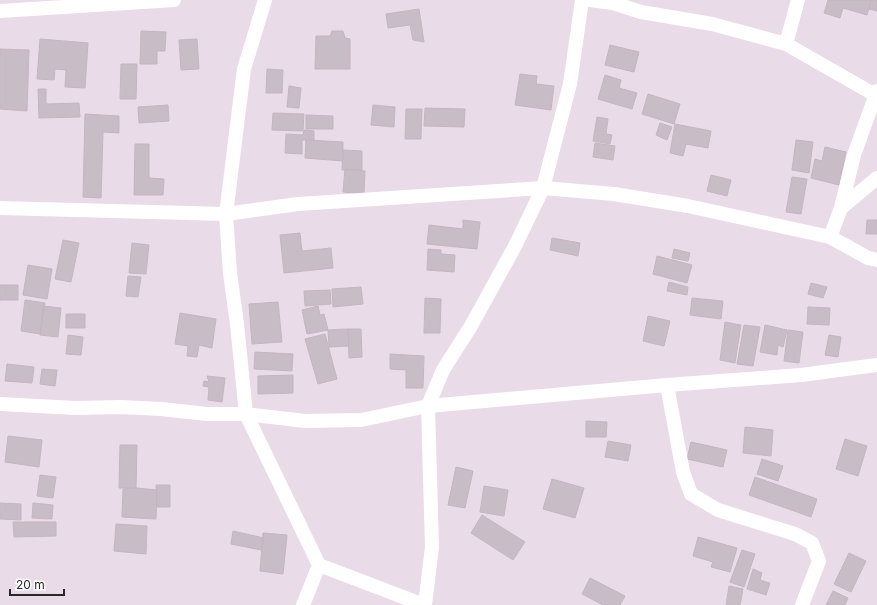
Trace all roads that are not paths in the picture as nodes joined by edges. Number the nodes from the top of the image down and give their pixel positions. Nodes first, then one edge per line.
1 (174, 0) edge
2 (265, 0) edge
3 (582, 0) edge
4 (590, 0) edge
5 (798, 0) edge
6 (0, 11) edge
7 (786, 44) junction
8 (877, 94) edge
9 (877, 178) edge
10 (543, 188) junction
11 (0, 208) edge
12 (841, 208) junction
13 (226, 214) junction
14 (830, 237) junction
15 (877, 260) edge
16 (877, 365) edge
17 (666, 385) junction
18 (0, 404) edge
19 (428, 406) junction
20 (246, 414) junction
21 (319, 566) junction
22 (303, 605) edge
23 (425, 605) edge
24 (802, 605) edge

1 - 6 street
2 - 13 street
3 - 10 street
4 - 7 street
5 - 7 street
7 - 8 street
8 - 12 street
9 - 12 street
10 - 13 street
10 - 14 street
10 - 19 street
11 - 13 street
12 - 14 street
13 - 20 street
14 - 15 street
16 - 17 street
17 - 19 street
17 - 24 street
18 - 20 street
19 - 20 street
19 - 23 street
20 - 21 street
21 - 22 street
21 - 23 street

